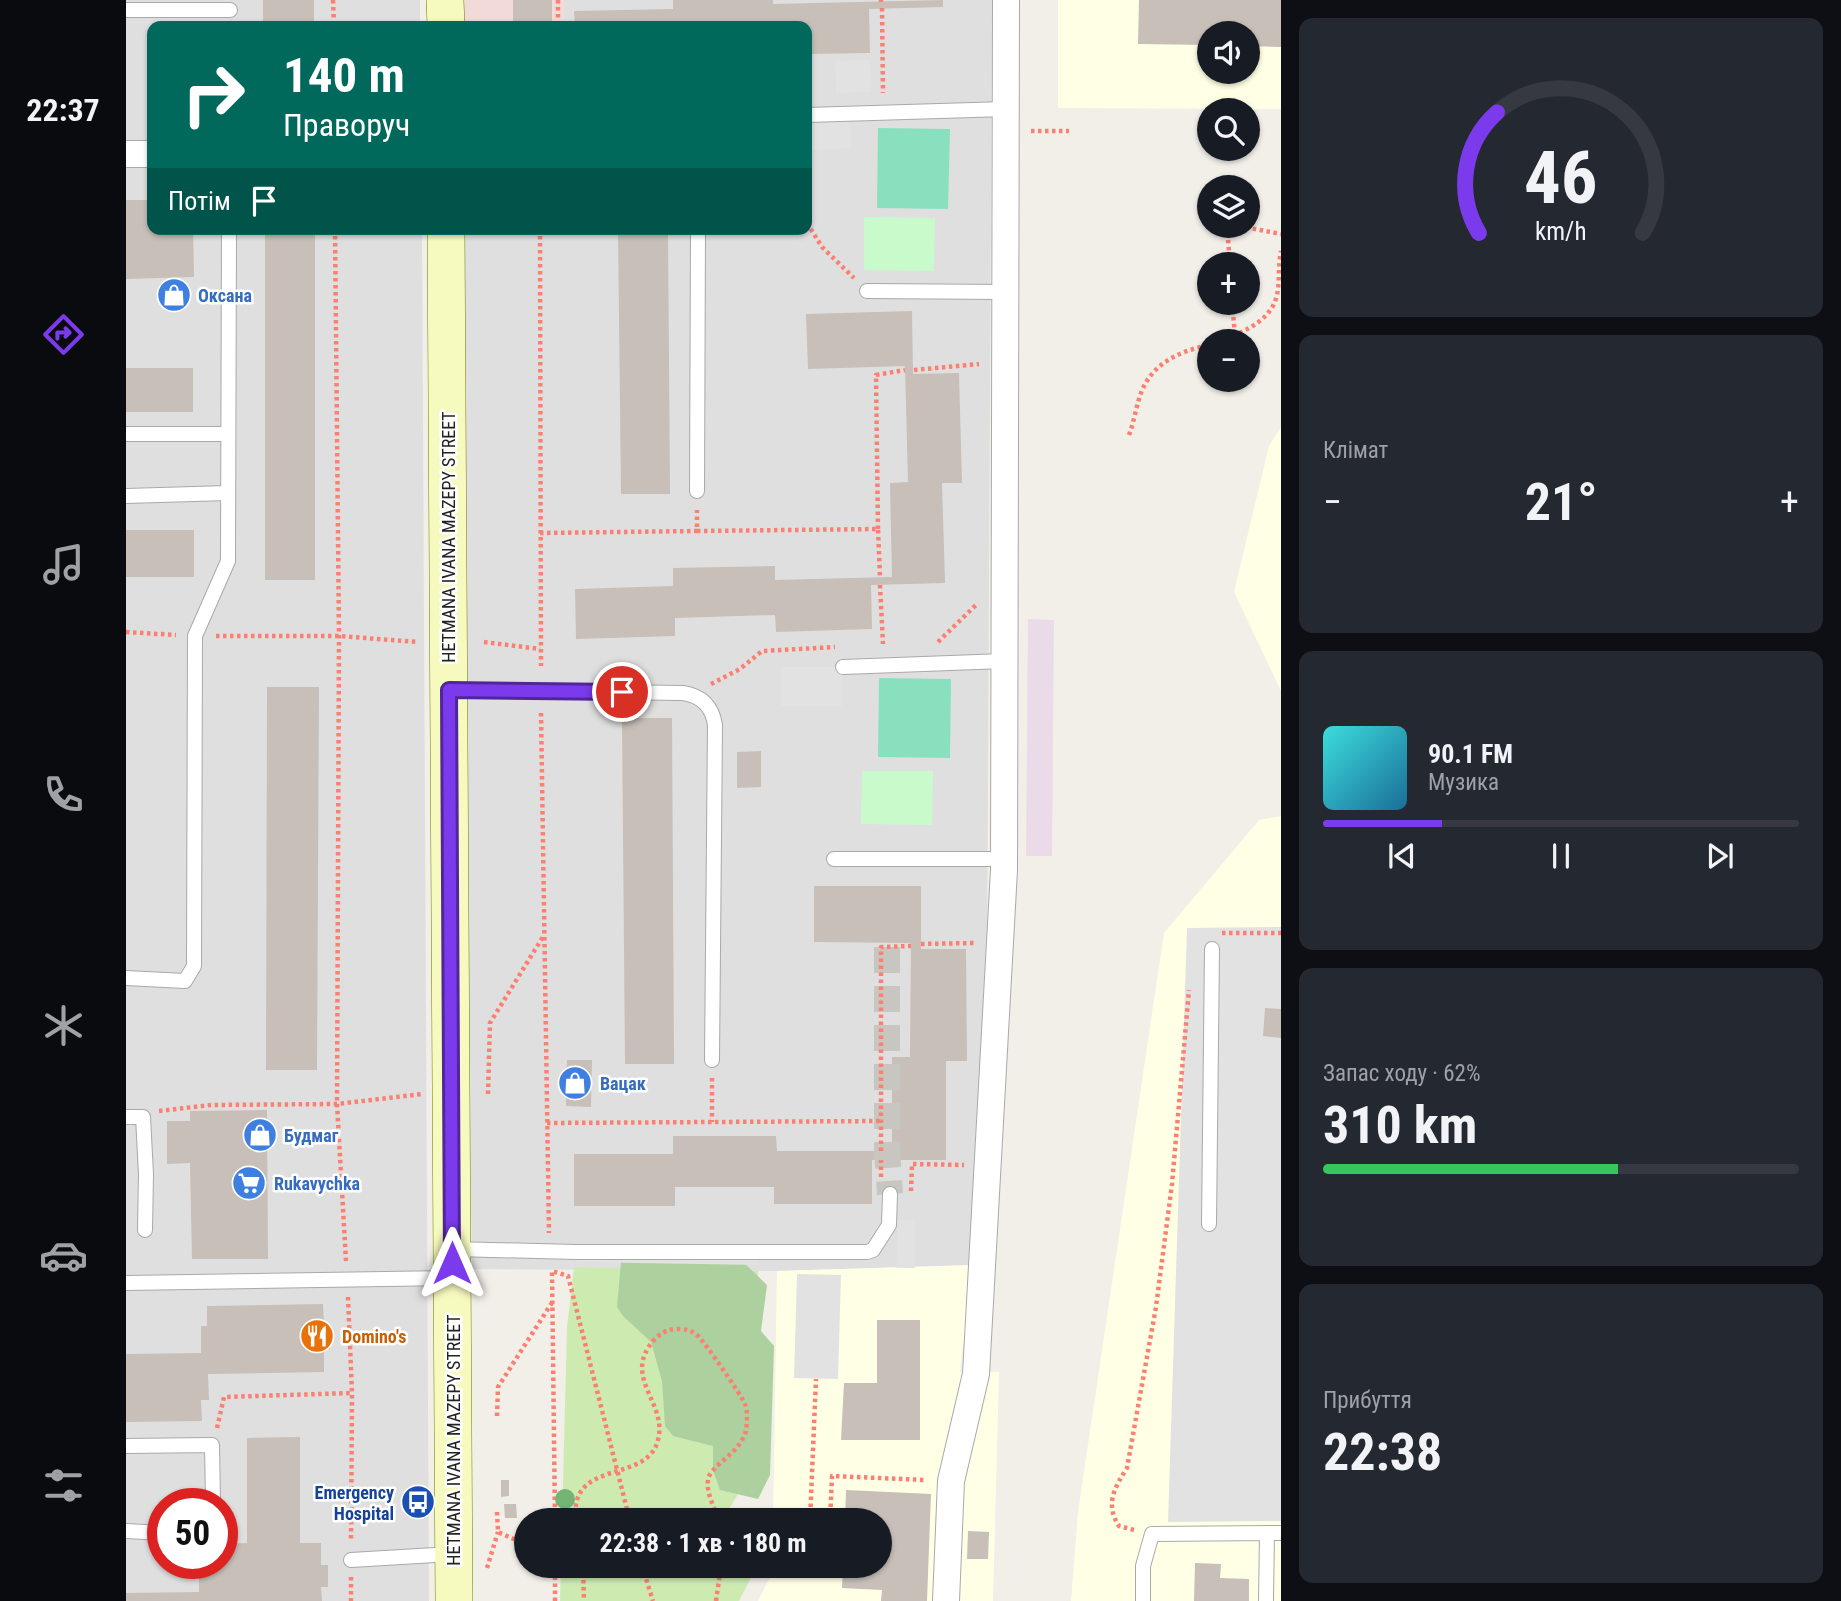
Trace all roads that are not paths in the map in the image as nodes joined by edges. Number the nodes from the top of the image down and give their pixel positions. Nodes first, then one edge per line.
1 (445, 0) edge
2 (1006, 0) edge
3 (230, 5) edge
4 (126, 10) edge
5 (446, 21) edge
6 (812, 115) edge
7 (1006, 120) junction
8 (126, 154) edge
9 (147, 154) edge
10 (229, 235) edge
11 (446, 235) edge
12 (698, 235) edge
13 (867, 291) road end
14 (1005, 292) junction
15 (229, 433) junction
16 (126, 434) edge
17 (697, 491) road end
18 (228, 494) junction
19 (126, 496) edge
20 (1004, 661) junction
21 (843, 667) dead end
22 (449, 690) junction
23 (834, 859) dead end
24 (1003, 859) junction
25 (1212, 949) dead end
26 (126, 978) edge
27 (712, 1060) road end
28 (126, 1117) edge
29 (890, 1194) tunnel mouth
30 (1209, 1224) dead end
31 (145, 1230) dead end
32 (452, 1264) junction
33 (126, 1283) edge
34 (126, 1446) edge
35 (213, 1488) edge
36 (126, 1531) edge
37 (147, 1532) edge
38 (1274, 1533) edge
39 (453, 1554) junction
40 (351, 1560) road end
41 (454, 1601) edge
42 (946, 1601) edge
43 (1143, 1601) edge
44 (1266, 1601) edge

1 - 5 main road
2 - 7 street
3 - 4 lane
6 - 7 lane
7 - 14 street
8 - 9 street
10 - 15 lane
11 - 22 main road, HETMANA IVANA MAZEPY STREET
12 - 17 lane
13 - 14 lane
14 - 20 street
15 - 16 lane
15 - 18 lane
18 - 19 lane
18 - 26 lane
20 - 21 lane
20 - 24 street
22 - 27 lane
22 - 32 main road, HETMANA IVANA MAZEPY STREET
23 - 24 lane
24 - 42 street
25 - 30 lane
28 - 31 lane
29 - 32 lane
32 - 33 lane
32 - 39 main road, HETMANA IVANA MAZEPY STREET
34 - 35 lane
36 - 37 lane
38 - 43 lane
38 - 44 lane
39 - 40 lane
39 - 41 main road, HETMANA IVANA MAZEPY STREET

